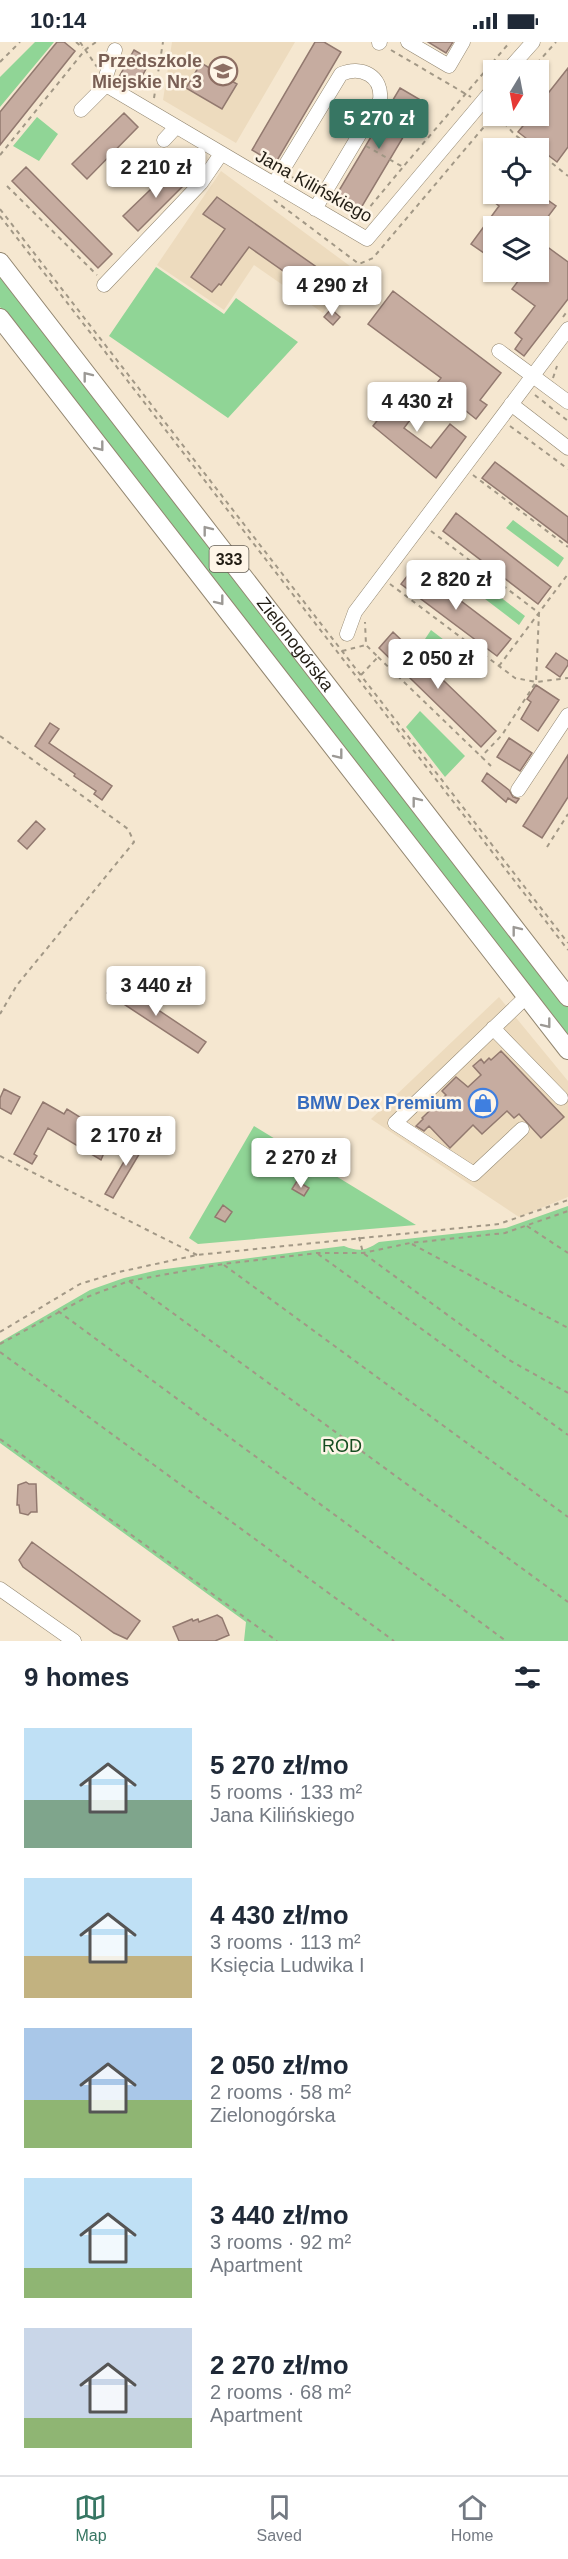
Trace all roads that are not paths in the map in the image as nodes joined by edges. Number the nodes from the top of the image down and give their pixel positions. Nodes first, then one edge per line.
1 (408, 42) edge
2 (463, 42) edge
3 (533, 42) edge
4 (115, 50) dead end
5 (517, 60) edge
6 (106, 84) junction
7 (483, 100) edge
8 (81, 110) dead end
9 (176, 127) junction
10 (164, 140) dead end
11 (220, 154) junction
12 (271, 190) junction
13 (315, 208) junction
14 (0, 262) edge
15 (104, 284) road end
16 (0, 318) edge
17 (568, 329) edge
18 (499, 351) dead end
19 (533, 376) junction
20 (568, 402) edge
21 (515, 407) junction
22 (568, 448) edge
23 (347, 633) dead end
24 (568, 715) edge
25 (518, 790) dead end
26 (526, 997) junction
27 (568, 997) edge
28 (493, 1028) junction
29 (568, 1050) edge
30 (561, 1098) dead end
31 (522, 1129) dead end
32 (0, 1589) edge
33 (74, 1641) edge

1 - 2 street
3 - 5 street
4 - 6 street
6 - 8 street
6 - 9 street, Jana Kilińskiego
7 - 13 street, Jana Kilińskiego
9 - 10 street
9 - 11 street, Jana Kilińskiego
11 - 12 street, Jana Kilińskiego
11 - 15 street
12 - 13 street, Jana Kilińskiego
12 - 13 street
27 -> 14 main road, Zielonogórska / 333
16 -> 26 main road, Zielonogórska / 333
17 - 19 street
18 - 19 street
19 - 20 street
19 - 21 street
21 - 22 street
21 - 23 street
24 - 25 street
26 - 28 street
26 -> 29 main road, Zielonogórska / 333
28 - 30 street
28 - 31 street
32 - 33 street

